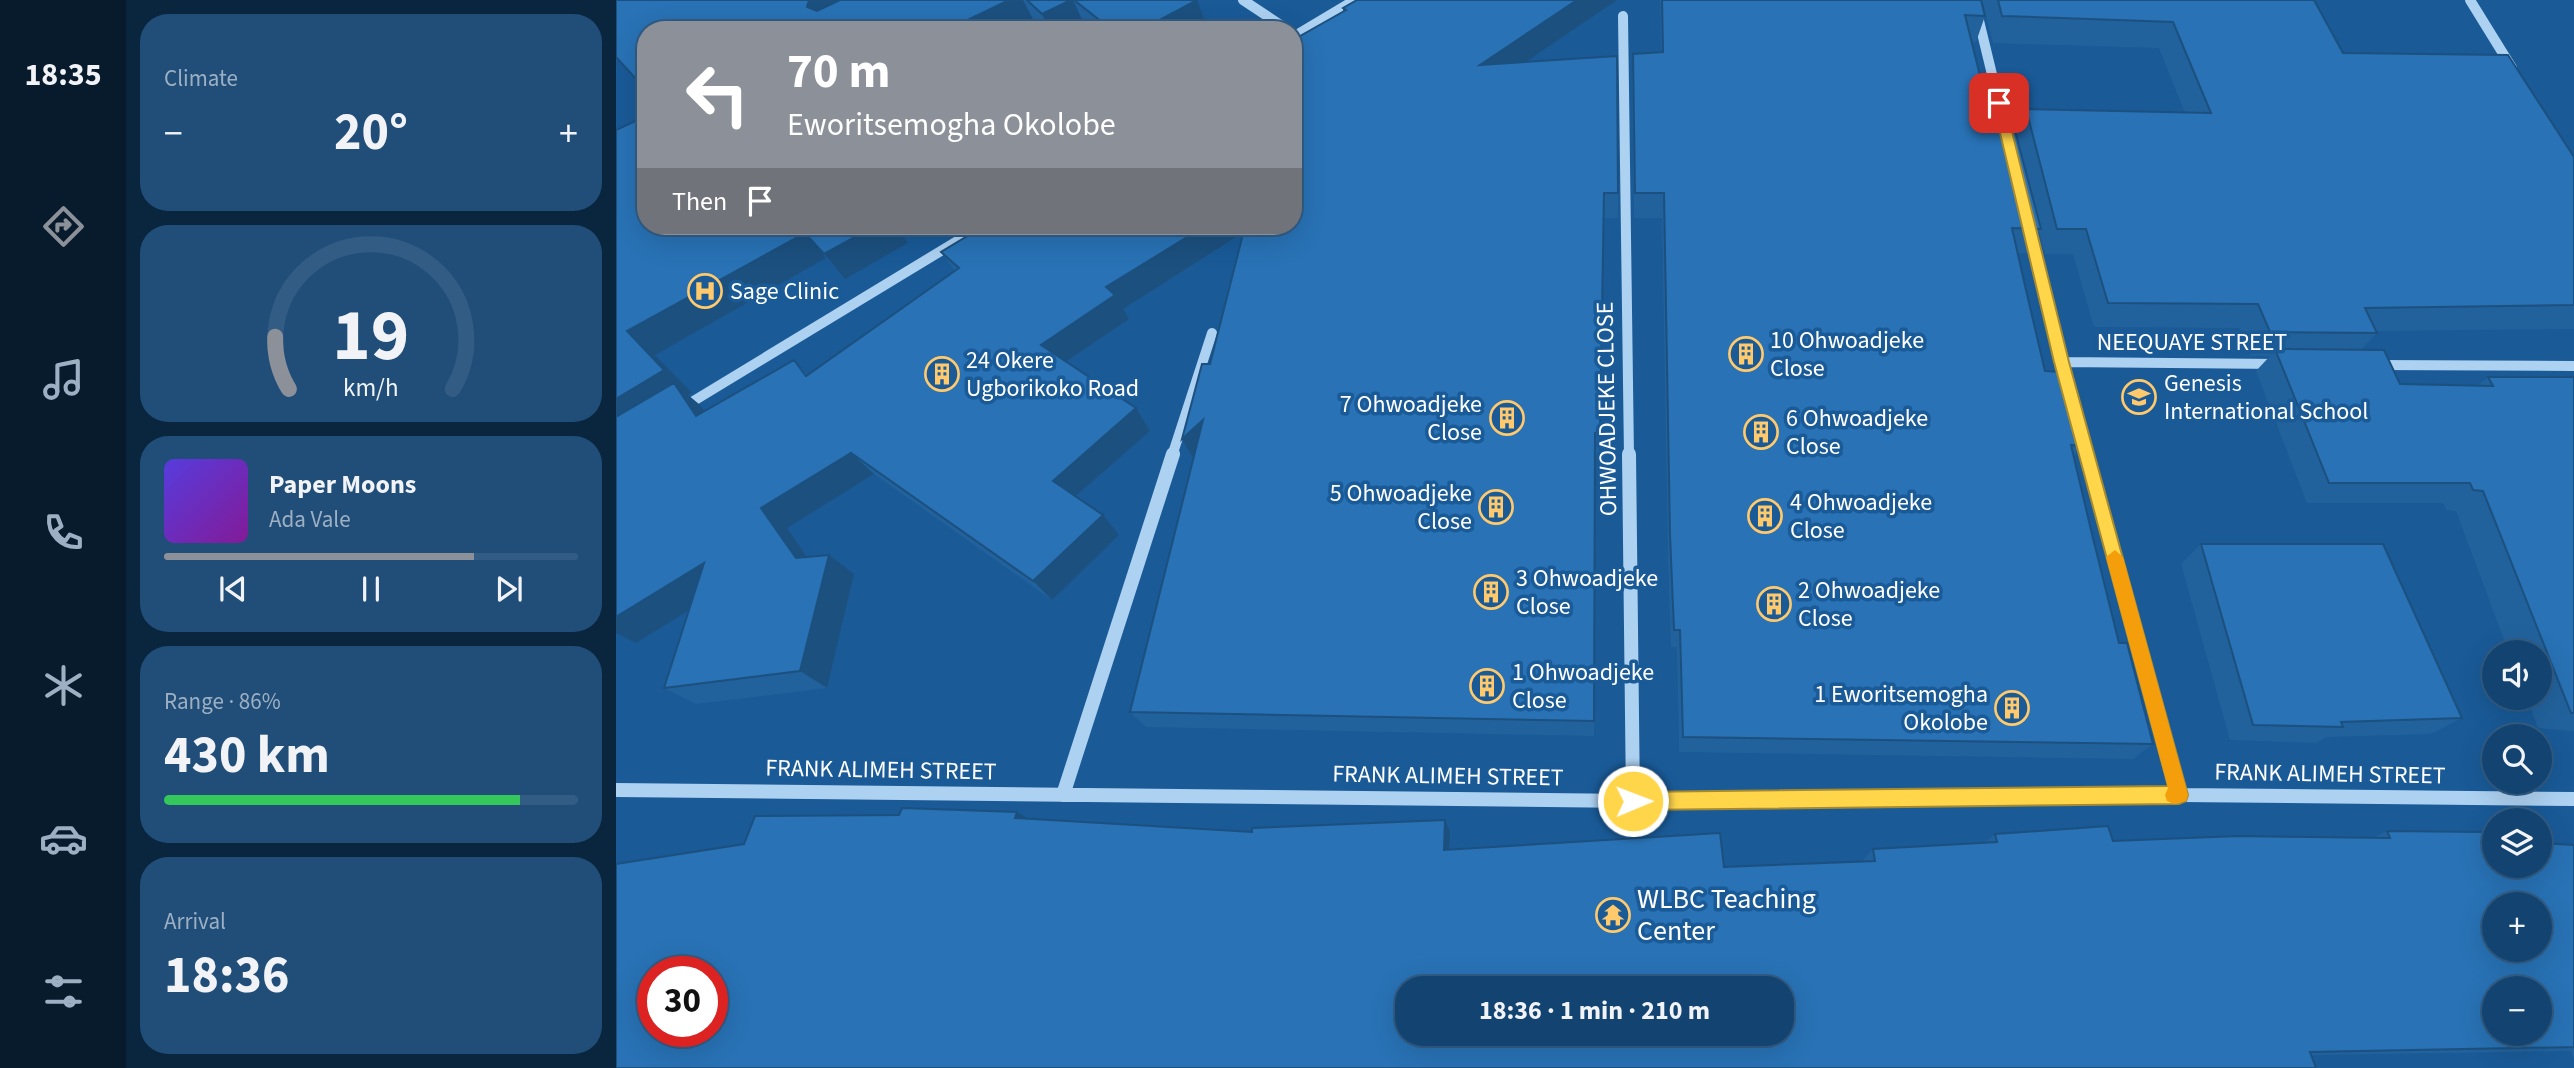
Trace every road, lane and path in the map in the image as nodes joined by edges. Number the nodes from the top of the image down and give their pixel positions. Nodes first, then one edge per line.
1 (1243, 0) edge
2 (1356, 0) edge
3 (1974, 0) edge
4 (2470, 0) edge
5 (1623, 16) dead end
6 (1274, 21) edge
7 (1302, 29) edge
8 (2518, 78) edge
9 (2006, 134) edge
10 (2026, 215) edge
11 (967, 235) edge
12 (1212, 334) dead end
13 (2062, 362) junction
14 (2297, 364) edge
15 (2366, 365) edge
16 (2574, 366) edge
17 (675, 412) edge
18 (616, 790) edge
19 (1063, 795) junction
20 (2179, 795) junction
21 (2574, 799) edge
22 (1633, 801) junction

1 - 6 street
2 - 7 street
3 - 9 street
4 - 8 street
5 - 22 street, OHWOADJEKE CLOSE
10 - 13 street
11 - 17 street
12 - 19 street
13 - 14 street, NEEQUAYE STREET
13 - 20 street
15 - 16 street
18 - 19 street, FRANK ALIMEH STREET
19 - 22 street, FRANK ALIMEH STREET
20 - 21 street, FRANK ALIMEH STREET
20 - 22 street, FRANK ALIMEH STREET

